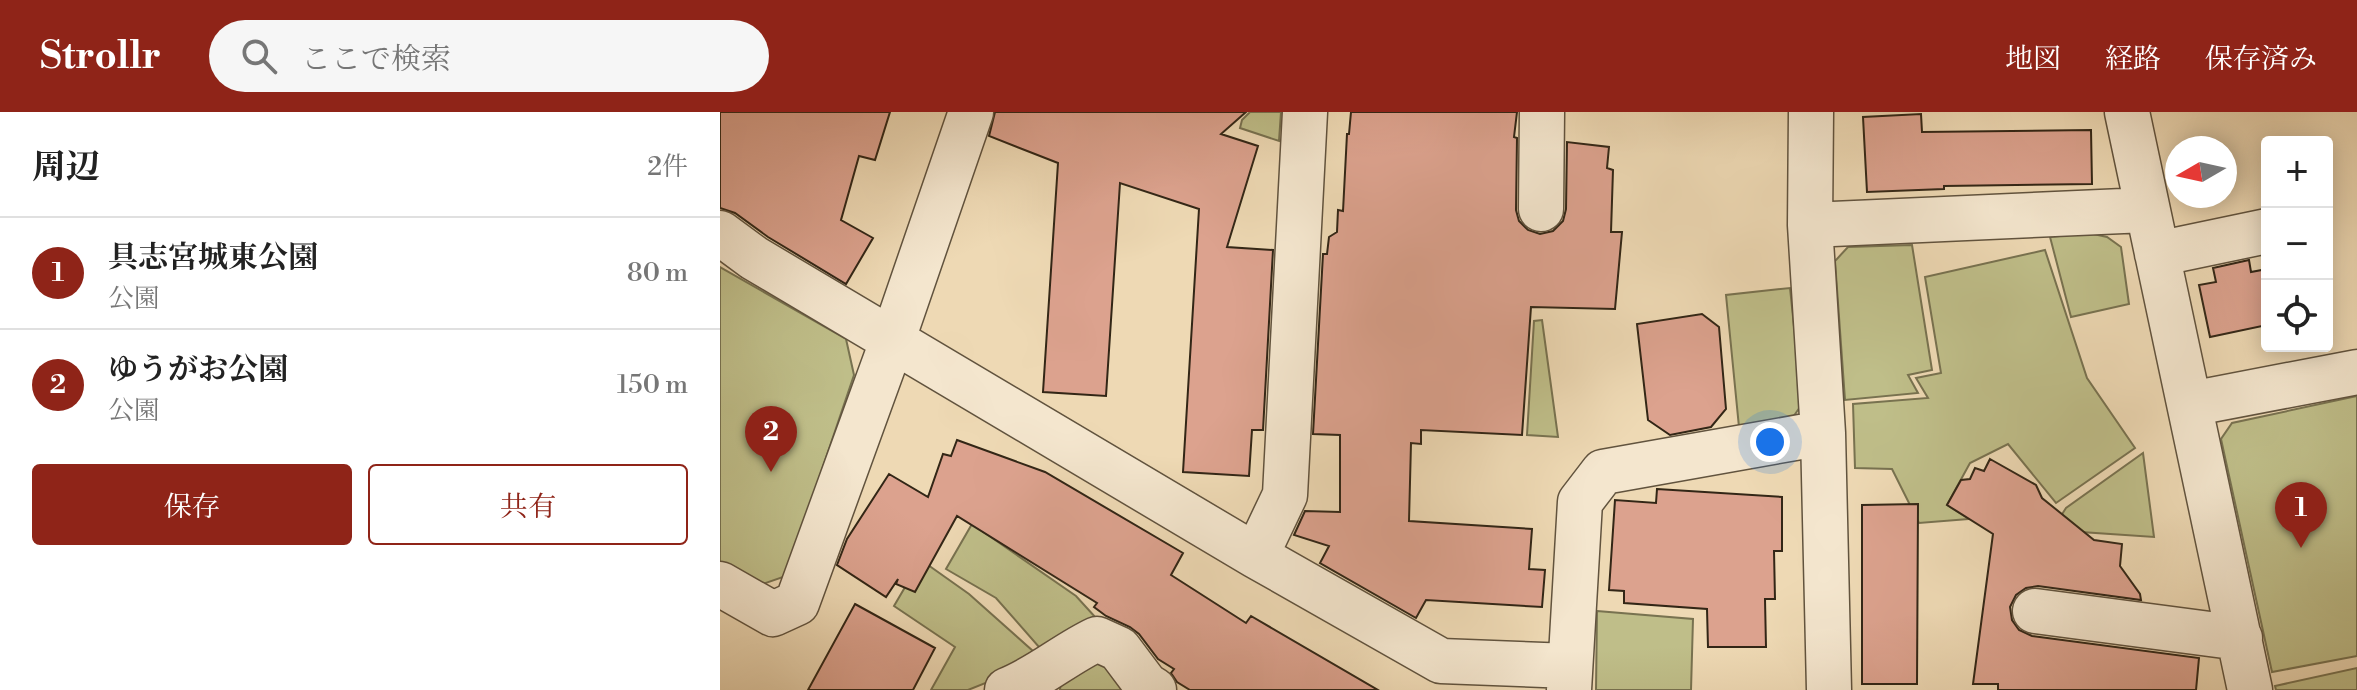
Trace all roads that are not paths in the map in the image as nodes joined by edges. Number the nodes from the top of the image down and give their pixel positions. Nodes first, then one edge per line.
1 (971, 112) edge
2 (1305, 112) edge
3 (1542, 112) edge
4 (1811, 112) edge
5 (2127, 112) edge
6 (1541, 209) dead end
7 (2146, 210) junction
8 (1810, 225) junction
9 (2261, 232) edge
10 (720, 233) edge
11 (2157, 254) junction
12 (893, 339) junction
13 (2357, 372) edge
14 (2190, 404) junction
15 (1823, 433) junction
16 (1256, 556) junction
17 (720, 584) edge
18 (2035, 611) dead end
19 (2240, 638) junction
20 (1570, 678) edge
21 (1007, 690) edge
22 (1154, 690) edge
23 (1829, 690) edge
24 (2250, 690) edge

1 - 12 street
2 - 16 street
3 - 6 street
4 - 8 street
5 - 7 street
7 - 8 street
7 - 11 street
8 - 15 street
9 - 11 street
10 - 12 street
11 - 14 street
12 - 16 street
12 - 17 street
13 - 14 street
14 - 19 street
15 - 20 street
15 - 23 street
16 - 20 street
18 - 19 street
19 - 24 street
21 - 22 street

